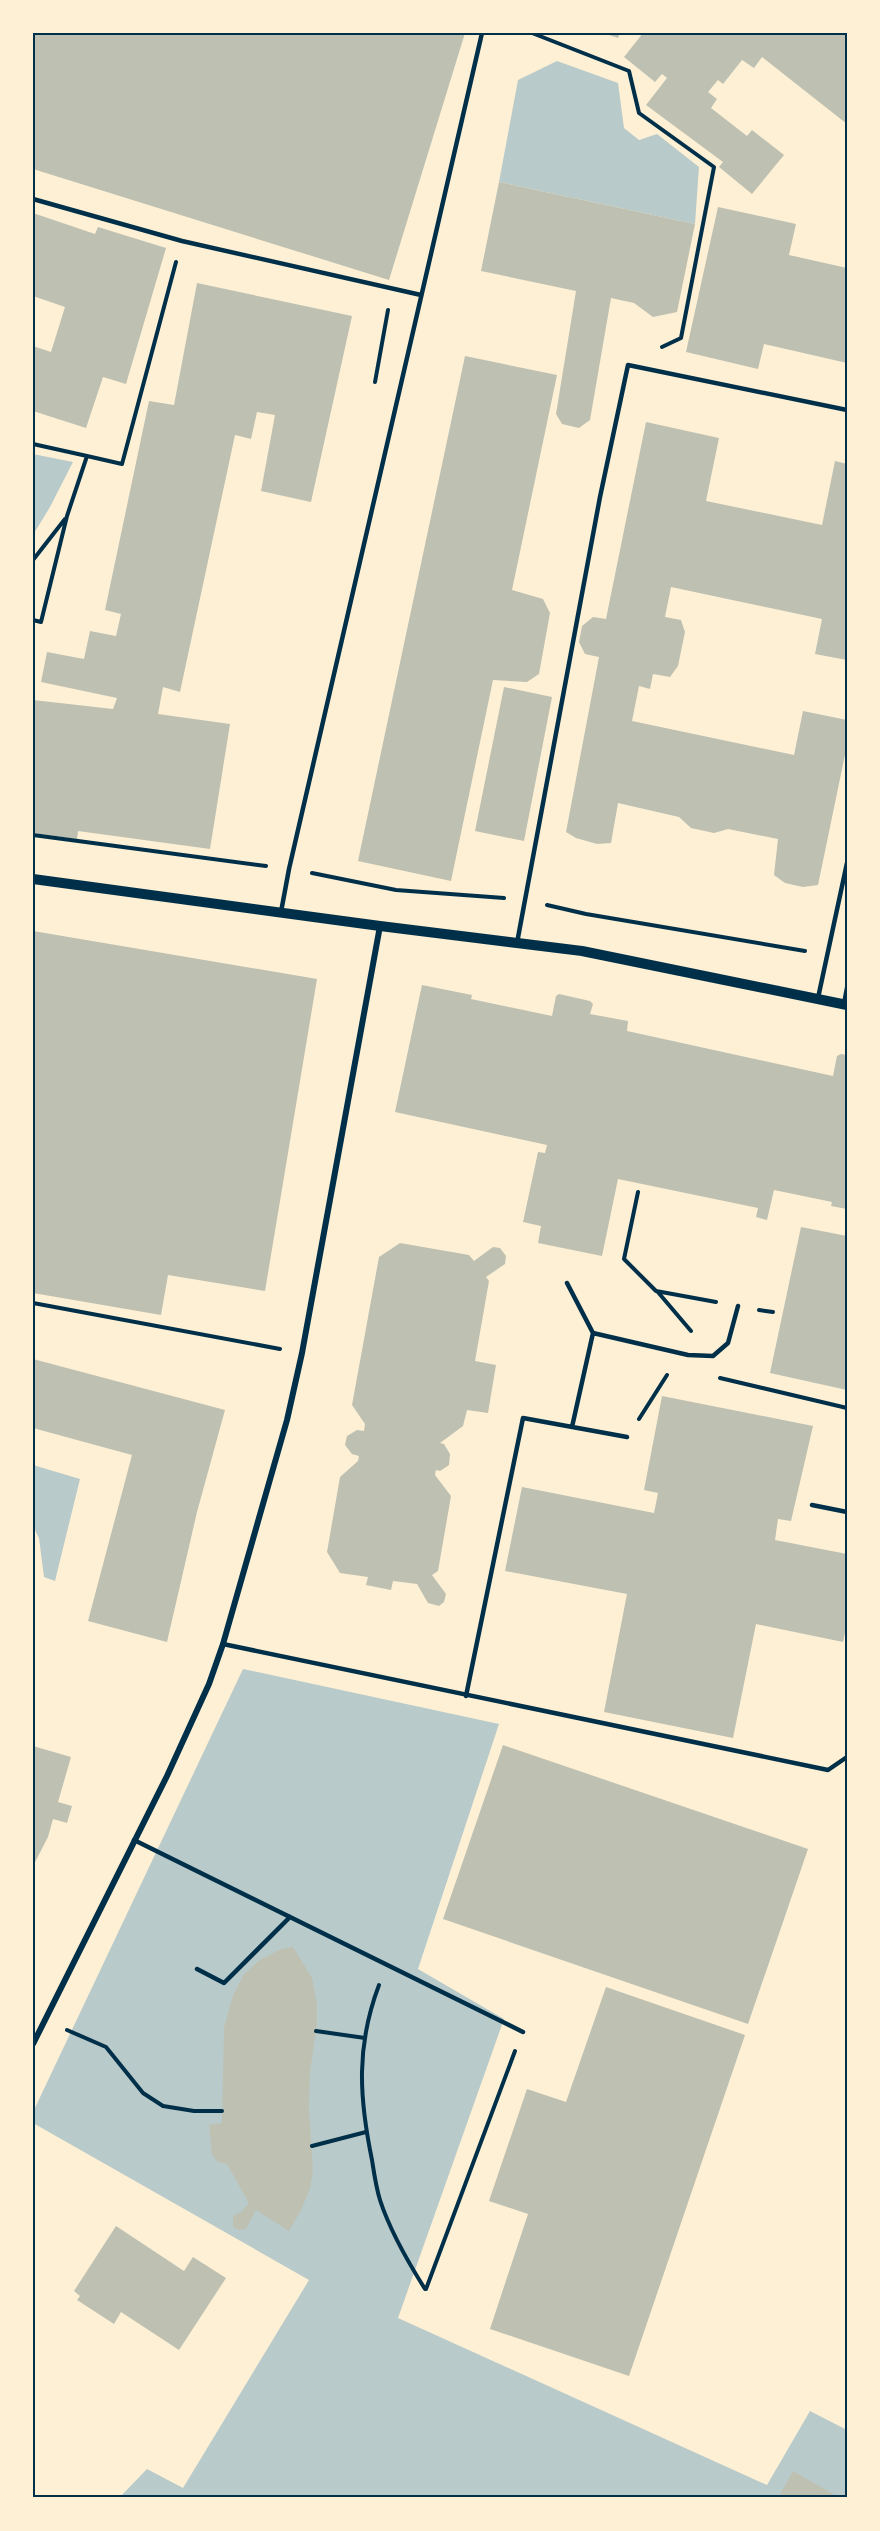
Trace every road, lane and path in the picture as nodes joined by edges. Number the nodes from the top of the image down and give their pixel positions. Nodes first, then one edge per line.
1 (482, 33) edge
2 (532, 33) edge
3 (33, 199) edge
4 (182, 242) junction
5 (421, 296) junction
6 (378, 308) dead end
7 (628, 365) junction
8 (373, 389) dead end
9 (847, 410) edge
10 (33, 444) edge
11 (87, 456) junction
12 (67, 516) junction
13 (33, 560) edge
14 (33, 620) edge
15 (33, 835) edge
16 (847, 863) edge
17 (289, 869) junction
18 (33, 879) edge
19 (525, 899) junction
20 (281, 912) junction
21 (380, 926) junction
22 (517, 943) junction
23 (828, 955) junction
24 (847, 988) edge
25 (818, 999) junction
26 (846, 1005) edge
27 (638, 1192) dead end
28 (567, 1284) dead end
29 (33, 1303) edge
30 (738, 1306) junction
31 (773, 1312) dead end
32 (592, 1333) junction
33 (302, 1353) junction
34 (672, 1367) dead end
35 (720, 1378) dead end
36 (847, 1408) edge
37 (572, 1427) junction
38 (627, 1437) joint
39 (812, 1505) dead end
40 (847, 1512) edge
41 (223, 1644) junction
42 (466, 1696) junction
43 (847, 1757) edge
44 (134, 1840) junction
45 (290, 1917) junction
46 (386, 1965) junction
47 (197, 1969) dead end
48 (45, 2021) junction
49 (316, 2031) dead end
50 (522, 2032) joint
51 (364, 2038) junction
52 (33, 2044) edge
53 (222, 2111) dead end
54 (366, 2132) junction
55 (312, 2146) dead end

1 - 5 lane
2 - 7 path
3 - 4 lane
4 - 5 lane
4 - 11 path
5 - 17 lane
6 - 8 path
7 - 9 lane
7 - 19 lane
10 - 11 path
11 - 12 path
12 - 13 path
12 - 14 path
15 - 17 path
16 - 23 lane
17 - 19 path
17 - 20 lane
18 - 20 street
19 - 22 lane
19 - 23 path
20 - 21 street
21 - 22 street
21 - 33 street
22 - 25 street
23 - 25 lane
24 - 26 lane
25 - 26 street
27 - 30 path
28 - 32 lane
29 - 33 path
30 - 31 path
30 - 32 lane
32 - 37 lane
33 - 41 street
34 - 38 path
35 - 36 path
37 - 38 lane
37 - 42 lane
39 - 40 lane
41 - 42 lane
41 - 44 street
42 - 43 lane
44 - 45 lane
44 - 48 street
45 - 46 lane
45 - 47 lane
46 - 50 lane
46 - 51 path
48 - 52 street
48 - 53 path
49 - 51 path
50 - 54 path
51 - 54 path
54 - 55 path

